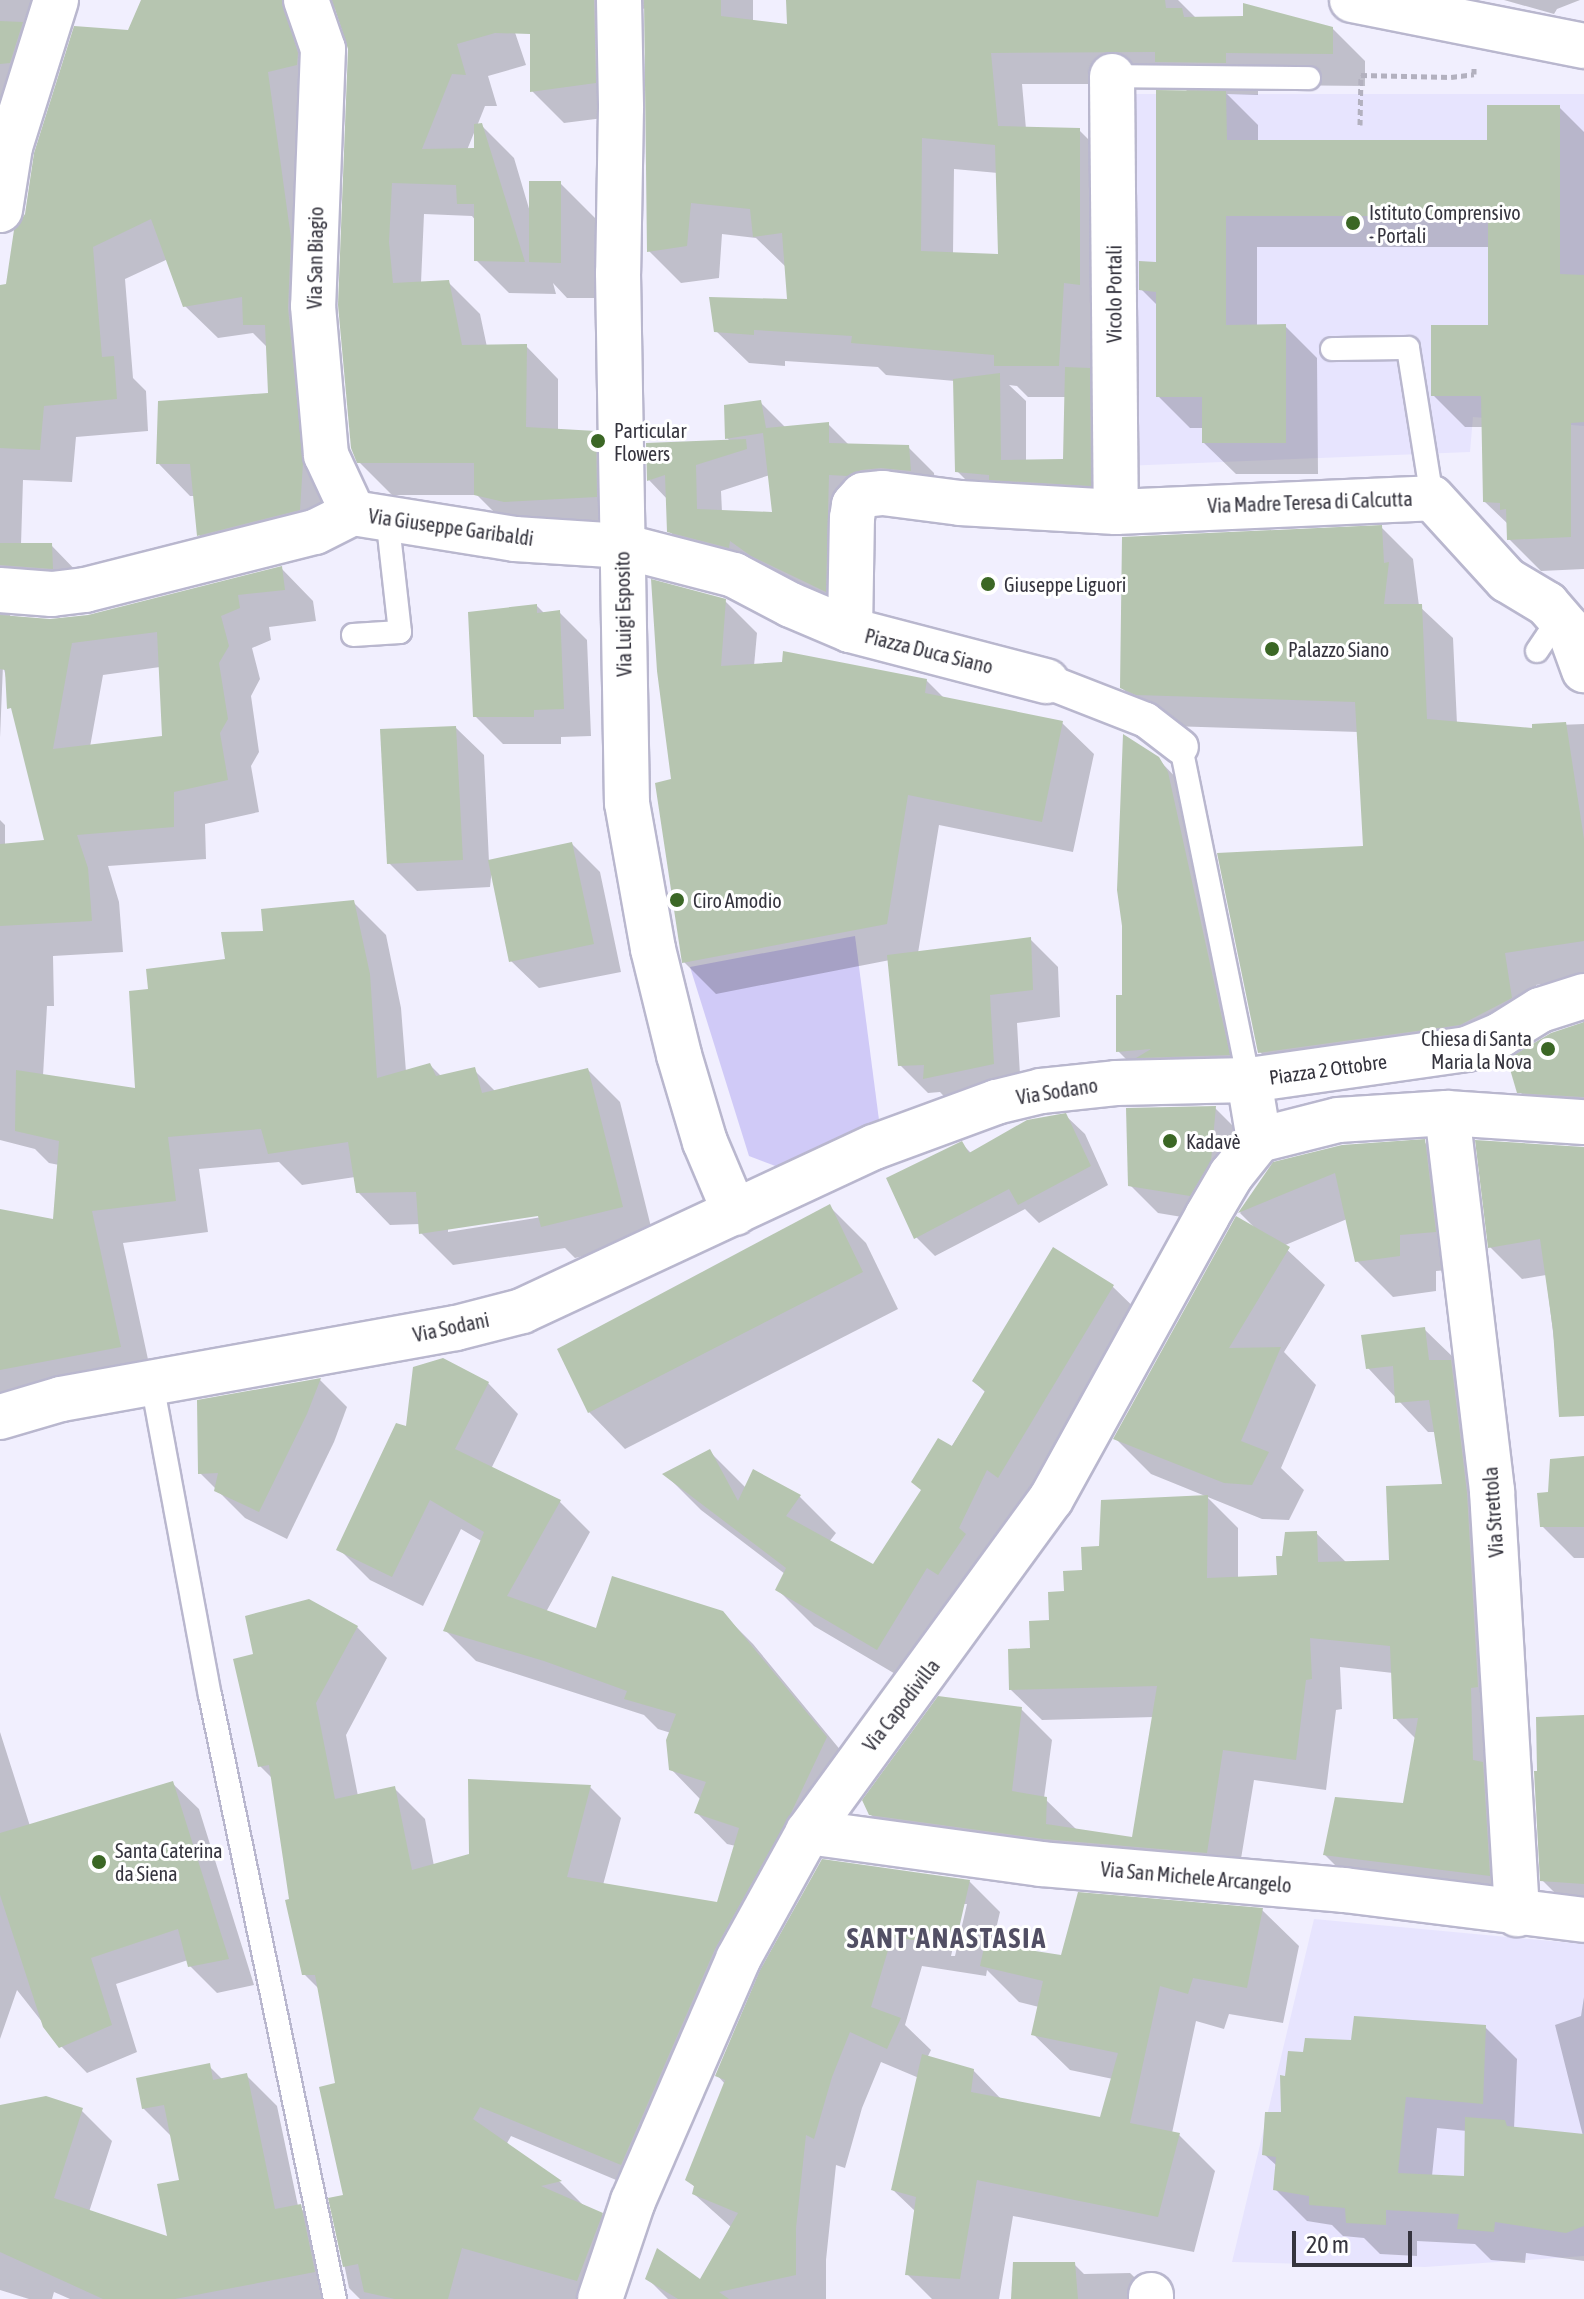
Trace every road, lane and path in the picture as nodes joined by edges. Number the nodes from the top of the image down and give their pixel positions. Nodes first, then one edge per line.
1 (56, 0) edge
2 (306, 0) edge
3 (619, 0) edge
4 (1352, 0) edge
5 (1584, 46) edge
6 (1112, 76) joint
7 (1451, 77) dead end
8 (1309, 78) dead end
9 (1360, 125) dead end
10 (0, 210) edge
11 (1332, 349) dead end
12 (1432, 498) junction
13 (1050, 508) joint
14 (1116, 512) junction
15 (370, 515) junction
16 (622, 546) junction
17 (0, 590) edge
18 (850, 630) junction
19 (353, 635) dead end
20 (1584, 670) edge
21 (1046, 681) joint
22 (1181, 747) joint
23 (1584, 996) edge
24 (1249, 1080) junction
25 (1447, 1113) junction
26 (1584, 1122) edge
27 (1259, 1140) junction
28 (874, 1147) joint
29 (735, 1213) junction
30 (152, 1383) junction
31 (5, 1423) edge
32 (808, 1832) junction
33 (1517, 1914) junction
34 (1584, 1920) edge
35 (335, 2299) edge
36 (600, 2299) edge

1 - 10 street
2 - 15 street, Via San Biagio
3 - 16 street, Via Luigi Esposito
4 - 5 street
6 - 8 lane
6 - 14 street, Vicolo Portali
7 - 9 path
11 - 12 lane
12 - 14 street, Via Madre Teresa di Calcutta
12 - 20 street, Via Madre Teresa di Calcutta
13 - 14 street, Via Madre Teresa di Calcutta
13 - 18 street, Piazza Duca Siano
15 - 16 street, Via Giuseppe Garibaldi
15 - 17 street, Via Giuseppe Garibaldi
15 - 19 lane
16 - 18 street, Via Giuseppe Garibaldi
16 - 29 street, Via Luigi Esposito
18 - 21 street, Piazza Duca Siano
21 - 22 street
22 - 24 lane
23 - 24 street, Piazza 2 Ottobre
24 - 27 street, Piazza 2 Ottobre
24 - 28 street, Via Sodano
25 - 26 street
25 - 27 street
25 - 33 street, Via Strettola
27 - 32 street, Via Capodivilla
28 - 29 street, Via Sodani
29 - 30 street, Via Sodani
30 - 31 street, Via Sodani
30 - 35 lane
32 - 33 street, Via San Michele Arcangelo
32 - 36 street, Via Capodivilla
33 - 34 street, Via San Michele Arcangelo

